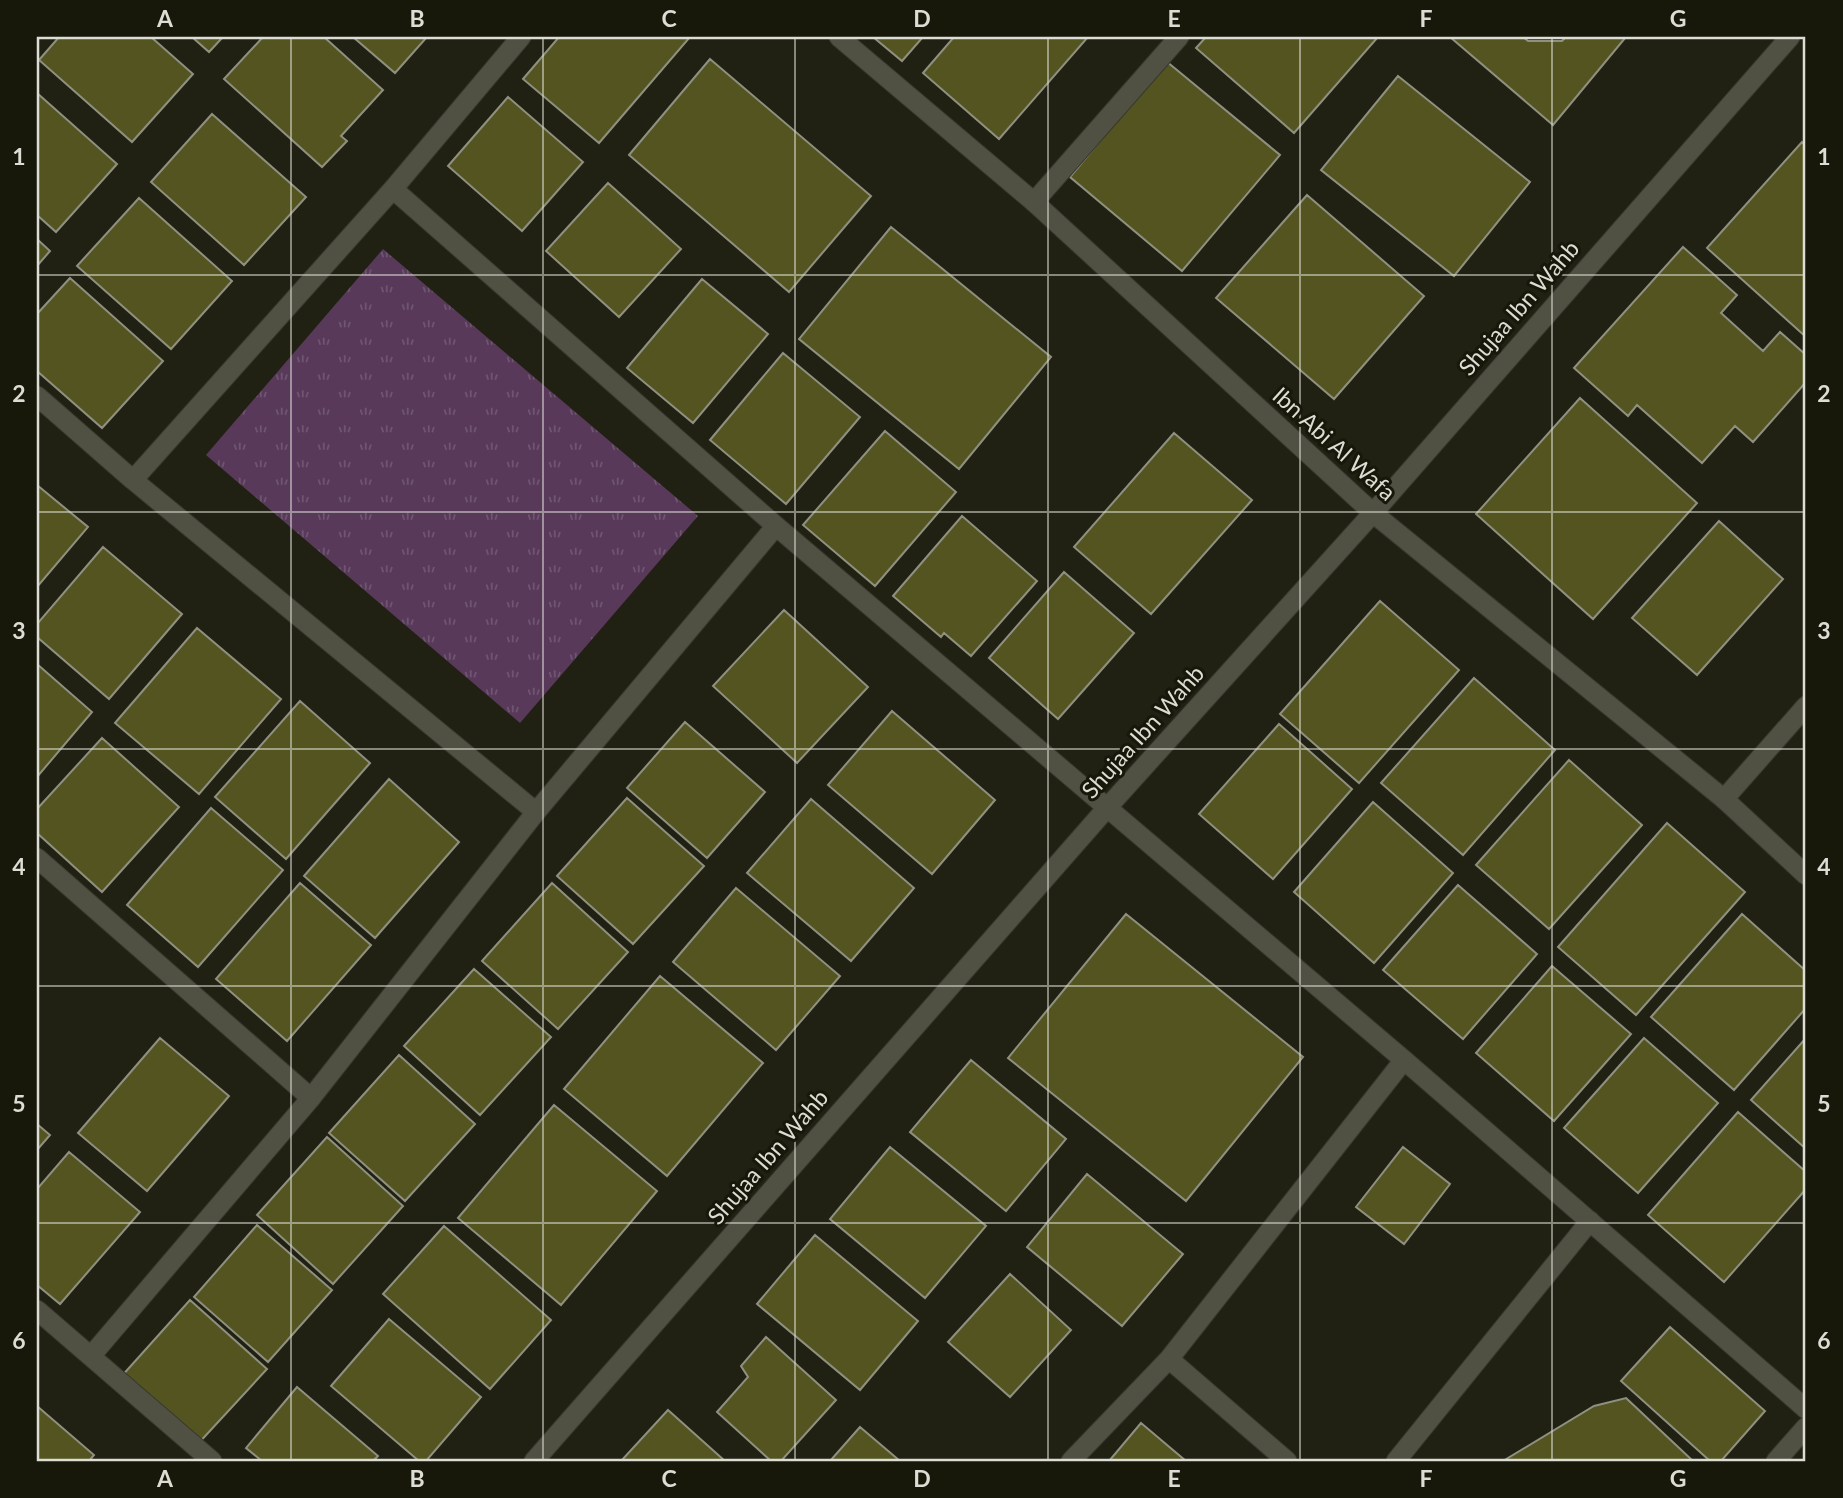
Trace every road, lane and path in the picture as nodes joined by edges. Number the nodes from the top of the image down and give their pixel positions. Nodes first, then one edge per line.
1 (521, 37) edge
2 (839, 37) edge
3 (1179, 37) edge
4 (1790, 37) edge
5 (393, 189) junction
6 (1034, 202) junction
7 (37, 396) edge
8 (133, 480) junction
9 (1373, 513) junction
10 (776, 526) junction
11 (1806, 706) edge
12 (1724, 799) junction
13 (1106, 808) junction
14 (536, 812) junction
15 (37, 858) edge
16 (1806, 874) edge
17 (1404, 1060) junction
18 (311, 1098) junction
19 (1590, 1222) junction
20 (37, 1310) edge
21 (91, 1356) junction
22 (1169, 1359) junction
23 (1806, 1409) edge
24 (1806, 1426) edge
25 (212, 1461) edge
26 (534, 1461) edge
27 (1071, 1461) edge
28 (1287, 1461) edge
29 (1396, 1461) edge
30 (1776, 1461) edge

1 - 5 street
2 - 6 street, Ibn Abi Al Wafa
3 - 6 street
4 - 9 street, Shujaa Ibn Wahb
5 - 8 street
5 - 10 street
6 - 9 street, Ibn Abi Al Wafa
7 - 8 street
8 - 14 street
9 - 12 street, Ibn Abi Al Wafa
9 - 13 street, Shujaa Ibn Wahb
10 - 13 street
10 - 14 street
11 - 12 street
12 - 16 street, Ibn Abi Al Wafa
13 - 17 street
13 - 26 street, Shujaa Ibn Wahb
14 - 18 street
15 - 18 street
17 - 19 street
17 - 22 street
18 - 21 street
19 - 23 street
19 - 29 street
20 - 21 street
21 - 25 street
22 - 27 street
22 - 28 street
24 - 30 street

